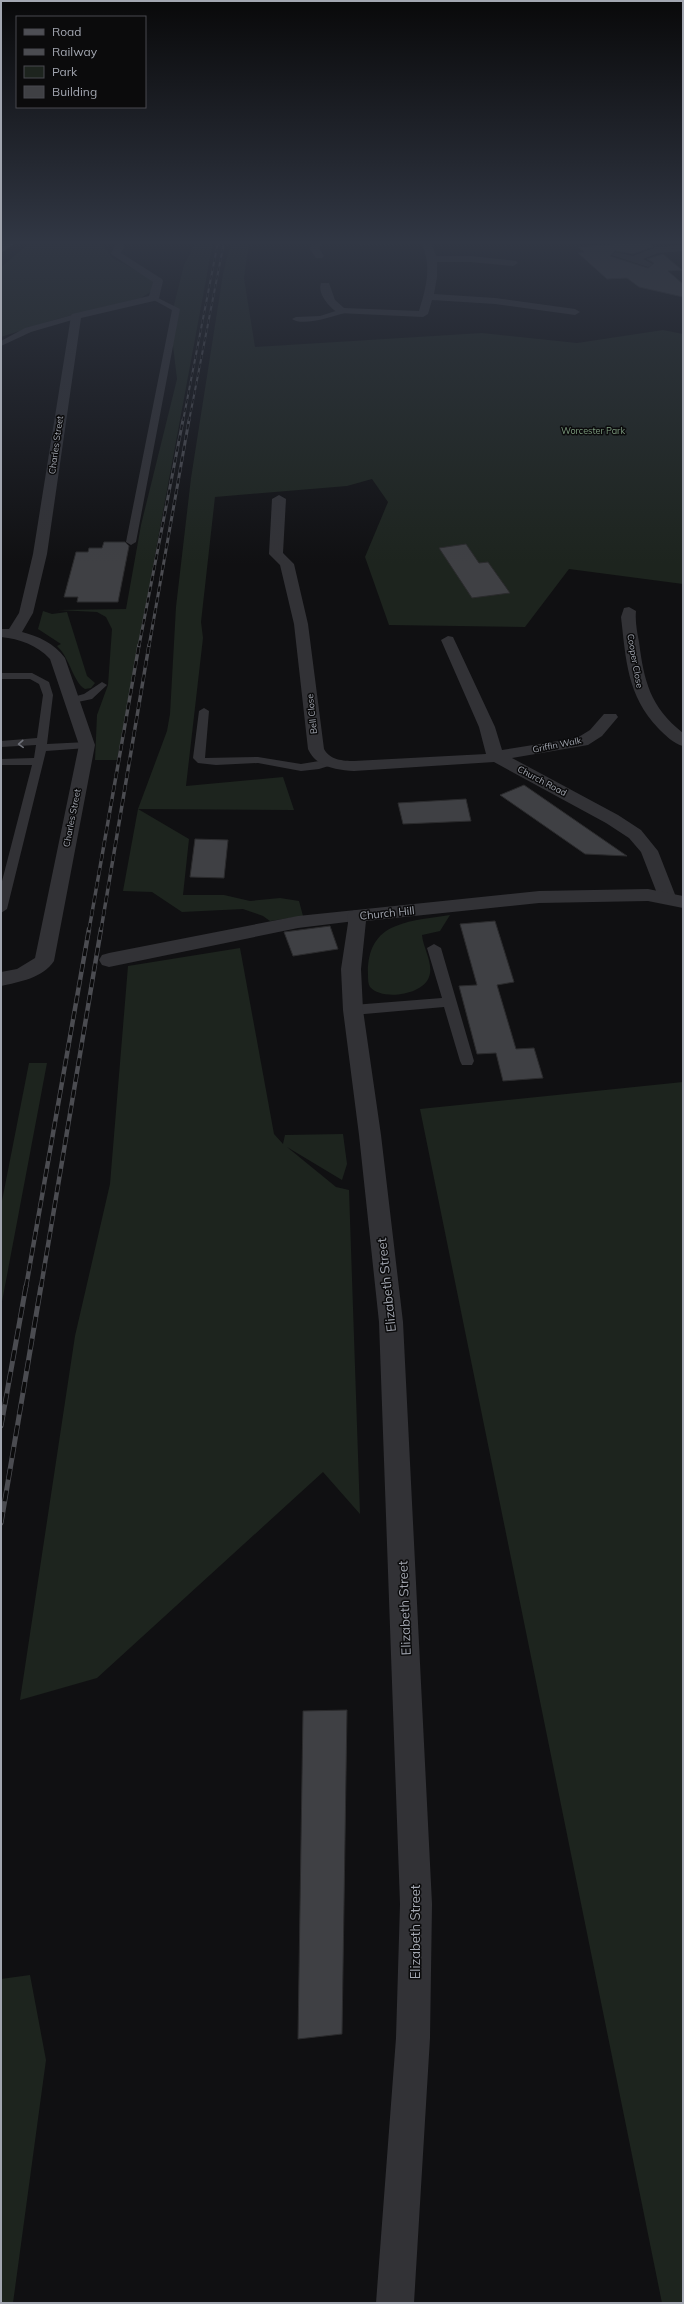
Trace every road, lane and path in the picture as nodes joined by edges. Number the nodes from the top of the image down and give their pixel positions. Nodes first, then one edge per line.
1 (70, 350) edge
2 (168, 350) edge
3 (279, 499) dead end
4 (131, 542) dead end
5 (629, 611) dead end
6 (7, 634) edge
7 (448, 640) dead end
8 (1, 644) edge
9 (36, 644) junction
10 (1, 676) edge
11 (102, 685) dead end
12 (73, 700) junction
13 (204, 711) dead end
14 (610, 718) dead end
15 (683, 742) edge
16 (1, 744) edge
17 (41, 745) junction
18 (87, 745) junction
19 (495, 756) junction
20 (39, 761) junction
21 (1, 762) edge
22 (331, 762) junction
23 (675, 899) edge
24 (1, 909) edge
25 (356, 916) junction
26 (434, 948) dead end
27 (109, 960) dead end
28 (1, 979) edge
29 (449, 1002) junction
30 (353, 1010) junction
31 (467, 1061) dead end
32 (395, 2303) edge

1 - 6 street, Charles Street
2 - 4 lane
3 - 22 street, Bell Close
5 - 15 street, Cooper Close
6 - 9 street, Charles Street
7 - 19 street
8 - 9 street, Charles Street
9 - 12 street, Charles Street
10 - 17 lane
11 - 12 lane
12 - 18 street, Charles Street
13 - 22 lane
14 - 19 street, Griffin Walk
17 -> 16 lane
17 - 18 lane
17 - 20 lane
18 - 28 street, Charles Street
19 - 22 street, Bell Close
19 - 23 street, Church Road
20 - 21 lane
20 - 24 lane
23 - 25 street, Church Hill
25 - 27 street, Church Hill
25 - 30 street, Elizabeth Street
26 - 29 lane
29 - 30 lane
29 - 31 lane
30 - 32 street, Elizabeth Street

